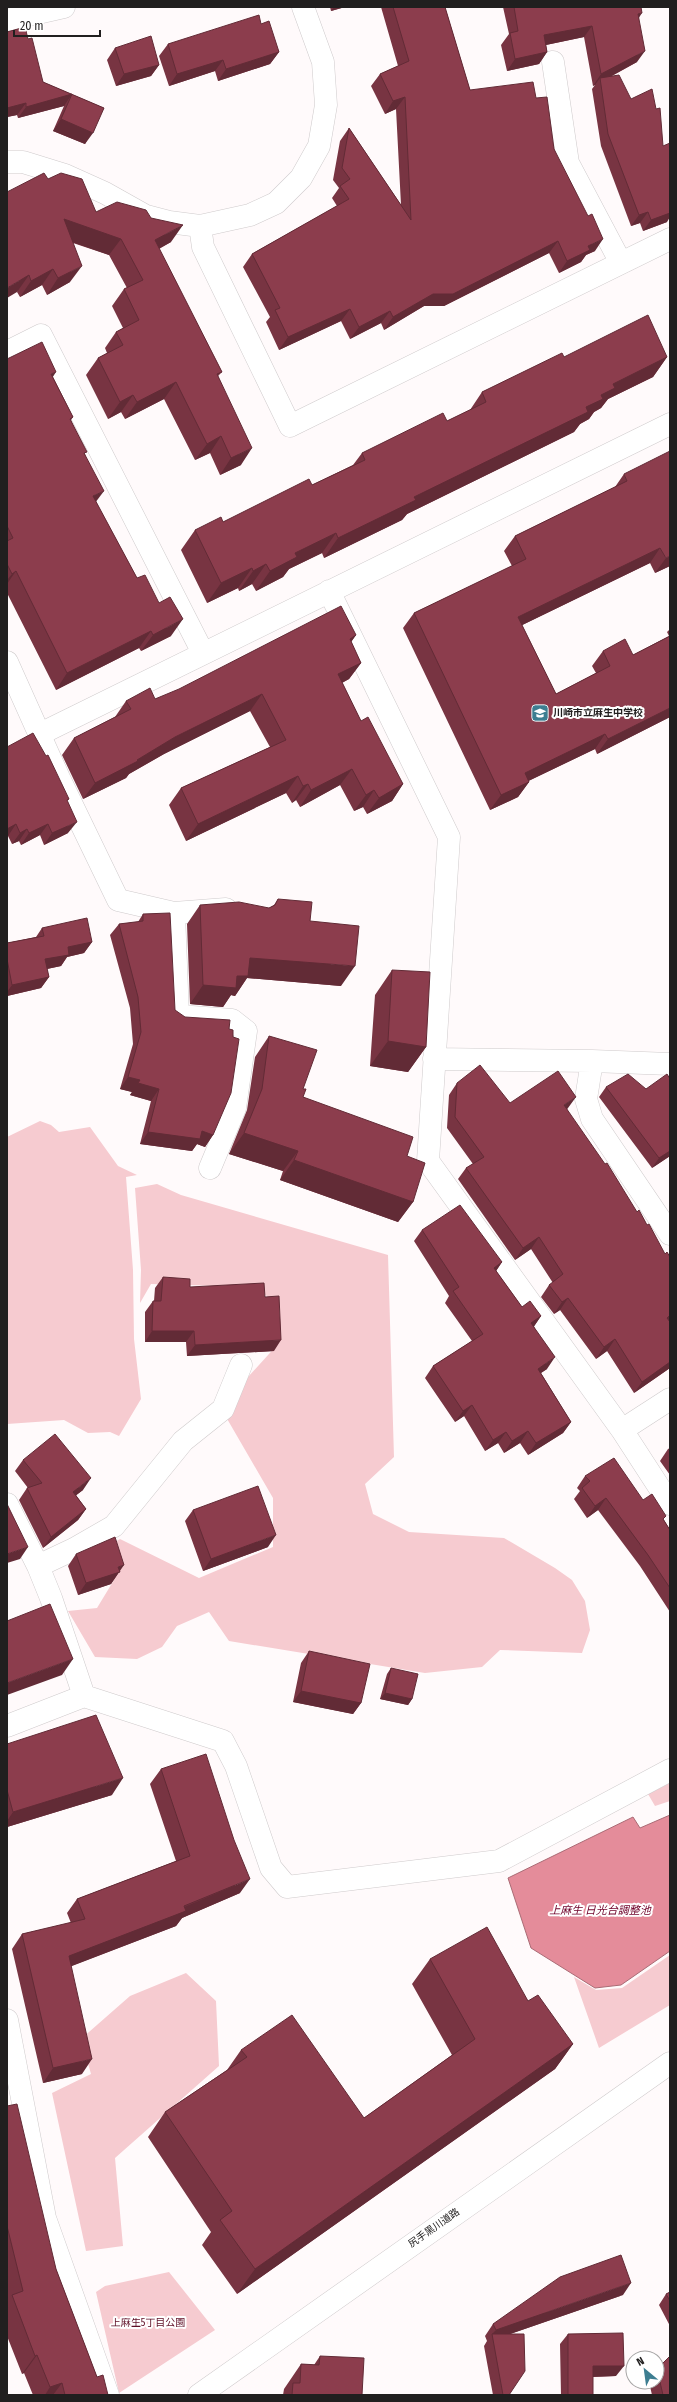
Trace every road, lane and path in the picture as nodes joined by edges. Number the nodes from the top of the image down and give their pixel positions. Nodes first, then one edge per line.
1 (64, 7) edge
2 (303, 7) edge
3 (7, 20) edge
4 (553, 62) dead end
5 (7, 162) edge
6 (200, 226) junction
7 (670, 239) edge
8 (621, 263) junction
9 (7, 352) edge
10 (670, 424) edge
11 (329, 591) junction
12 (203, 653) junction
13 (7, 662) edge
14 (40, 734) junction
15 (174, 913) junction
16 (246, 913) edge
17 (434, 1059) junction
18 (592, 1061) junction
19 (670, 1064) edge
20 (210, 1168) dead end
21 (670, 1234) edge
22 (241, 1365) dead end
23 (670, 1399) edge
24 (622, 1430) junction
25 (7, 1504) edge
26 (670, 1504) edge
27 (38, 1566) junction
28 (84, 1696) junction
29 (7, 1726) edge
30 (670, 1770) edge
31 (7, 2020) edge
32 (670, 2062) edge
33 (108, 2395) edge
34 (199, 2395) edge

1 - 3 street
2 - 6 street
4 - 8 street
5 - 6 street
6 - 8 street
7 - 8 street
9 - 12 street
10 - 11 street
11 - 12 street
11 - 17 street
12 - 14 street
13 - 14 street
14 - 15 street
15 - 16 street
15 - 20 street
17 - 18 street
17 - 24 street
18 - 19 street
18 - 21 street
22 - 27 street
23 - 24 street
24 - 26 street
25 - 27 street
27 - 28 street
28 - 29 street
28 - 30 street
31 - 33 street
32 - 34 street, 尻手黒川道路

